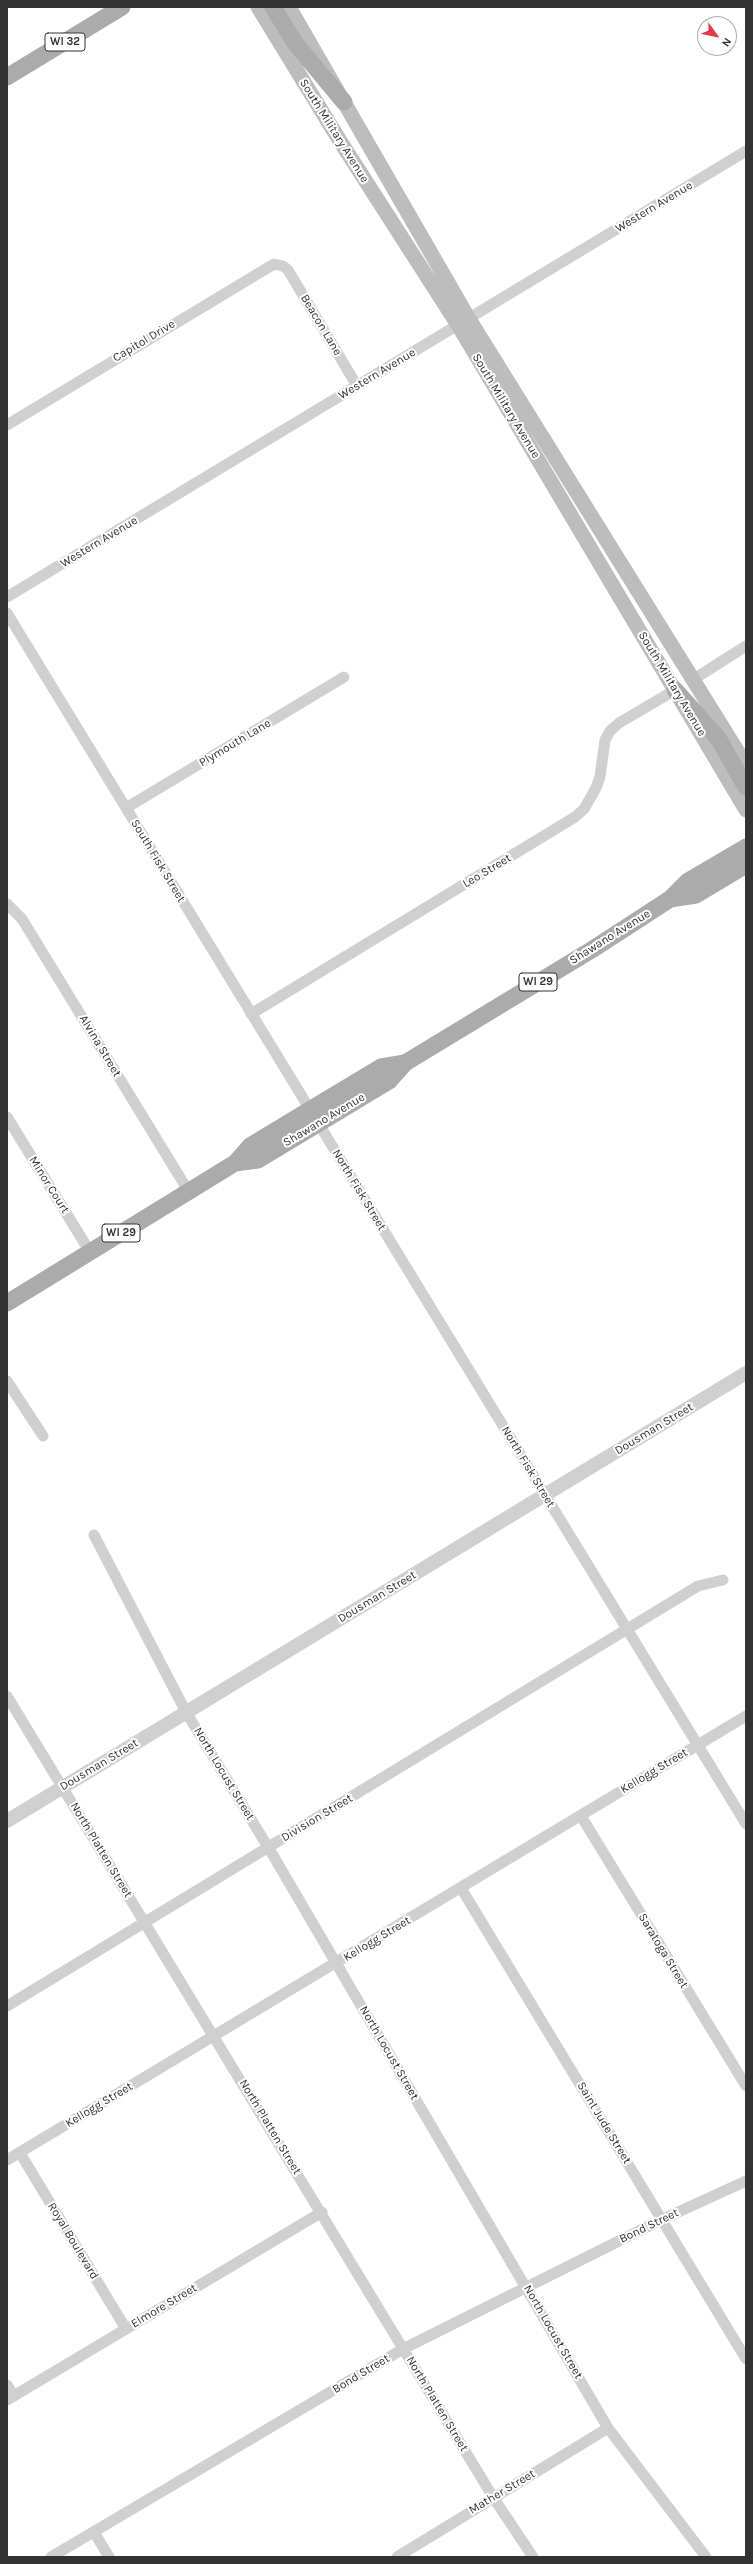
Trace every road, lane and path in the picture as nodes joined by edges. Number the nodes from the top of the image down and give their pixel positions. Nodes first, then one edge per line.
1 (122, 7) edge
2 (258, 7) edge
3 (273, 7) edge
4 (289, 7) edge
5 (7, 77) edge
6 (344, 102) junction
7 (746, 150) edge
8 (283, 266) joint
9 (463, 322) junction
10 (357, 386) junction
11 (7, 425) edge
12 (7, 597) edge
13 (7, 613) edge
14 (746, 646) edge
15 (344, 677) dead end
16 (694, 679) junction
17 (675, 690) junction
18 (746, 765) edge
19 (746, 787) edge
20 (126, 808) junction
21 (746, 810) edge
22 (746, 847) edge
23 (746, 865) edge
24 (670, 899) junction
25 (7, 904) edge
26 (251, 1014) junction
27 (7, 1117) edge
28 (314, 1117) junction
29 (189, 1192) junction
30 (90, 1252) junction
31 (7, 1303) edge
32 (746, 1373) edge
33 (7, 1381) edge
34 (42, 1436) dead end
35 (545, 1495) junction
36 (94, 1535) dead end
37 (723, 1580) dead end
38 (627, 1629) junction
39 (7, 1696) edge
40 (186, 1712) junction
41 (746, 1716) edge
42 (698, 1745) junction
43 (63, 1787) junction
44 (581, 1816) junction
45 (7, 1821) edge
46 (746, 1824) edge
47 (268, 1848) junction
48 (461, 1888) junction
49 (145, 1923) junction
50 (336, 1963) junction
51 (7, 2006) edge
52 (215, 2036) junction
53 (746, 2086) edge
54 (20, 2153) junction
55 (7, 2160) edge
56 (746, 2181) edge
57 (322, 2212) junction
58 (663, 2219) junction
59 (526, 2287) junction
60 (126, 2329) junction
61 (403, 2349) junction
62 (746, 2359) edge
63 (7, 2385) edge
64 (10, 2398) edge
65 (608, 2428) junction
66 (493, 2498) junction
67 (94, 2532) junction
68 (402, 2556) edge
69 (51, 2557) edge
70 (109, 2557) edge
71 (533, 2557) edge
72 (706, 2557) edge

1 - 5 main road, WI 32
2 - 9 main road, South Military Avenue
3 - 6 main road
4 - 6 main road, South Military Avenue
6 - 9 main road, South Military Avenue
7 - 9 street, Western Avenue
8 - 10 street, Beacon Lane
8 - 11 street, Capitol Drive
9 - 10 street, Western Avenue
9 - 16 main road, South Military Avenue
9 - 17 main road, South Military Avenue
10 - 12 street, Western Avenue
13 - 20 street, South Fisk Street
14 - 16 street
15 - 20 street, Plymouth Lane
16 - 18 main road, South Military Avenue
17 - 19 main road
17 - 21 main road, South Military Avenue
17 - 26 street, Leo Street
20 - 26 street, South Fisk Street
22 - 24 main road, Shawano Avenue / WI 29
23 - 24 main road, Shawano Avenue / WI 29
24 - 28 main road, Shawano Avenue / WI 29
25 - 29 street, Alvina Street
26 - 28 street, South Fisk Street
27 - 30 street, Minor Court
28 - 29 main road, Shawano Avenue / WI 29
28 - 35 street, North Fisk Street
29 - 30 main road, Shawano Avenue / WI 29
30 - 31 main road, Shawano Avenue / WI 29
32 - 35 street, Dousman Street
33 - 34 street
35 - 38 street, North Fisk Street
35 - 40 street, Dousman Street
36 - 40 street, North Locust Street
37 - 38 street, Division Street
38 - 42 street, North Fisk Street
38 - 47 street, Division Street
39 - 43 street, North Platten Street
40 - 43 street, Dousman Street
40 - 47 street, North Locust Street
41 - 42 street, Kellogg Street
42 - 44 street, Kellogg Street
42 - 46 street, North Fisk Street
43 - 45 street, Dousman Street
43 - 49 street, North Platten Street
44 - 48 street, Kellogg Street
44 - 53 street, Saratoga Street
47 - 49 street, Division Street
47 - 50 street, North Locust Street
48 - 50 street, Kellogg Street
48 - 58 street, Saint Jude Street
49 - 51 street, Division Street
49 - 52 street, North Platten Street
50 - 52 street, Kellogg Street
50 - 59 street, North Locust Street
52 - 54 street, Kellogg Street
52 - 57 street, North Platten Street
54 - 55 street, Kellogg Street
54 - 60 street, Royal Boulevard
56 - 58 street, Bond Street
57 - 60 street, Elmore Street
57 - 61 street, North Platten Street
58 - 59 street, Bond Street
58 - 62 street, Saint Jude Street
59 - 61 street, Bond Street
59 - 65 street, North Locust Street
60 - 64 street, Elmore Street
61 - 66 street, North Platten Street
61 - 67 street, Bond Street
63 - 64 street
65 - 66 street, Mather Street
65 - 72 street, North Locust Street
66 - 68 street, Mather Street
66 - 71 street, North Platten Street
67 - 69 street, Bond Street
67 - 70 street

